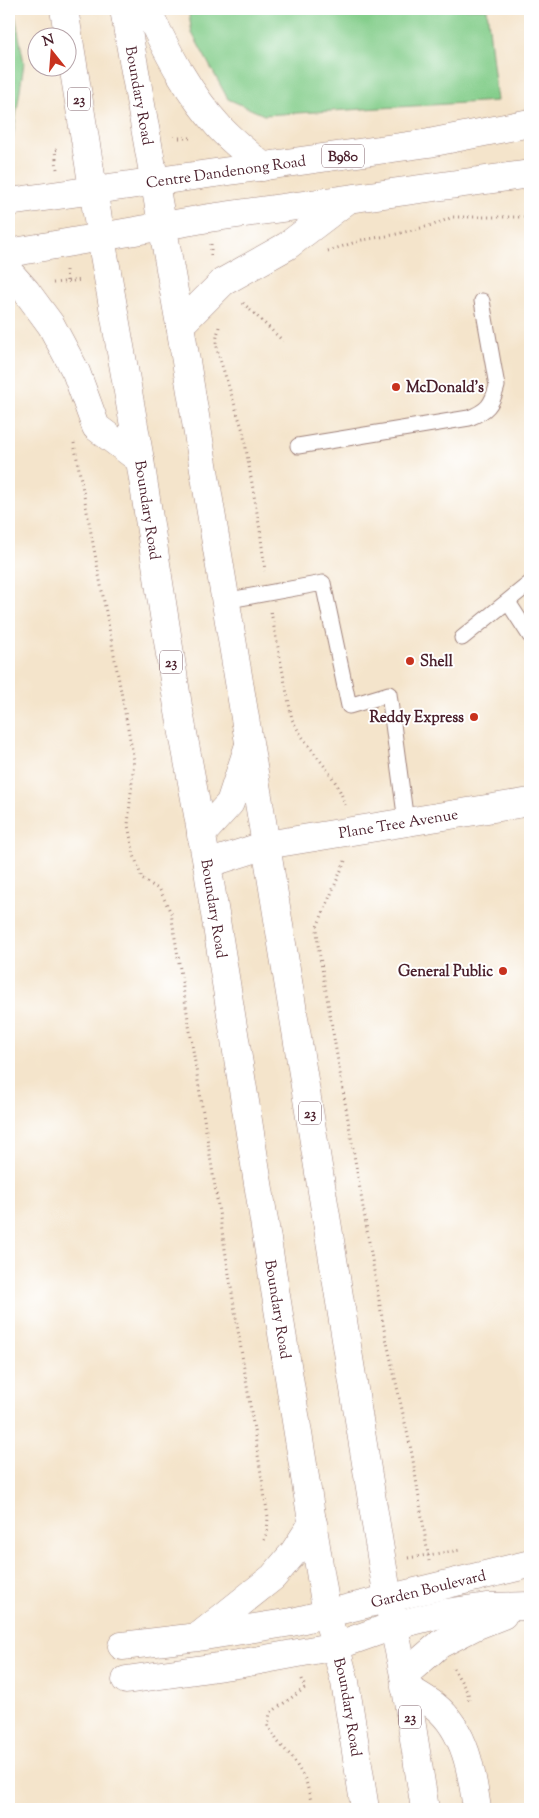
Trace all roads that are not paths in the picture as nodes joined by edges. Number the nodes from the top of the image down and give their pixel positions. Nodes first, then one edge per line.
1 (64, 9) edge
2 (124, 9) edge
3 (143, 9) edge
4 (530, 123) edge
5 (258, 167) junction
6 (530, 174) edge
7 (154, 181) junction
8 (94, 190) junction
9 (349, 199) junction
10 (9, 202) edge
11 (260, 212) junction
12 (162, 227) junction
13 (101, 238) junction
14 (9, 253) edge
15 (9, 272) edge
16 (482, 301) dead end
17 (180, 325) junction
18 (298, 446) dead end
19 (140, 460) junction
20 (530, 583) edge
21 (224, 601) junction
22 (508, 602) junction
23 (530, 636) edge
24 (462, 638) dead end
25 (249, 744) junction
26 (530, 802) edge
27 (406, 822) junction
28 (201, 835) junction
29 (266, 845) junction
30 (207, 864) junction
31 (313, 1523) junction
32 (530, 1564) edge
33 (388, 1599) junction
34 (528, 1607) edge
35 (327, 1615) junction
36 (393, 1626) junction
37 (198, 1637) junction
38 (122, 1646) dead end
39 (336, 1646) junction
40 (126, 1680) dead end
41 (405, 1681) junction
42 (365, 1809) edge
43 (425, 1809) edge
44 (477, 1809) edge

1 - 8 main road, Boundary Road / 23
2 - 7 main road, Boundary Road / 23
3 - 5 main road
4 - 5 main road, Centre Dandenong Road / B980
5 - 7 main road, Centre Dandenong Road / B980
5 - 11 main road
6 - 9 main road
7 - 8 main road, Centre Dandenong Road / B980
7 - 12 main road, Boundary Road / 23
8 - 10 main road, Centre Dandenong Road
8 - 13 main road, Boundary Road / 23
9 - 11 main road
9 - 17 main road
11 - 12 main road
12 - 13 main road
12 - 17 main road, Boundary Road / 23
13 - 14 main road
13 - 19 main road, Boundary Road / 23
15 - 19 main road
16 - 18 lane
17 - 21 main road, Boundary Road / 23
19 - 28 main road, Boundary Road / 23
20 - 22 lane
21 - 25 main road, Boundary Road / 23
21 - 27 lane
22 - 23 lane
22 - 24 lane
25 - 28 main road
25 - 29 main road, Boundary Road / 23
26 - 27 main road, Plane Tree Avenue
27 - 29 main road, Plane Tree Avenue
28 - 30 main road, Boundary Road / 23
29 - 30 main road, Plane Tree Avenue
29 - 33 main road, Boundary Road / 23
30 - 31 main road, Boundary Road / 23
31 - 35 main road, Boundary Road / 23
31 - 37 main road
32 - 33 main road, Garden Boulevard
33 - 35 main road, Garden Boulevard
33 - 36 main road, Boundary Road / 23
34 - 36 main road, Garden Boulevard
34 - 41 main road
35 - 37 main road, Garden Boulevard
35 - 39 main road, Boundary Road / 23
36 - 39 main road, Garden Boulevard
36 - 41 main road, Boundary Road / 23
37 - 38 main road, Garden Boulevard
39 - 40 main road, Garden Boulevard
39 - 42 main road, Boundary Road / 23
41 - 43 main road, Boundary Road / 23
41 - 44 main road

